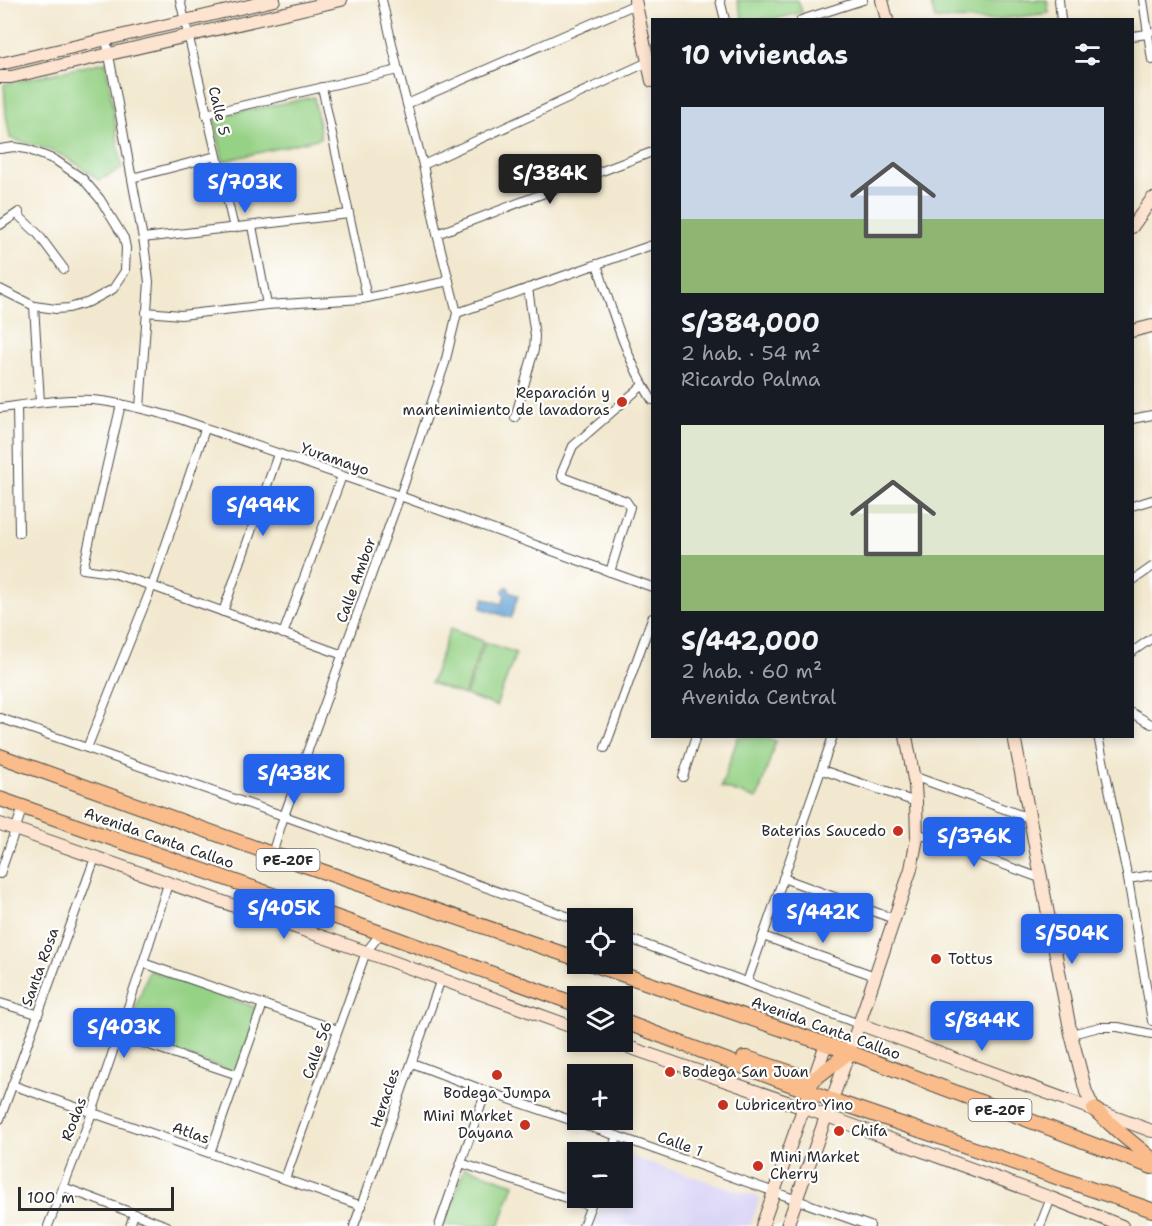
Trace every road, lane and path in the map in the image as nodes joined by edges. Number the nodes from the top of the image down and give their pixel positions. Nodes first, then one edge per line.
1 (180, 0) edge
2 (273, 0) edge
3 (341, 0) edge
4 (382, 0) edge
5 (720, 0) edge
6 (863, 0) edge
7 (882, 0) edge
8 (1059, 0) edge
9 (1143, 0) edge
10 (636, 2) edge
11 (724, 18) edge
12 (807, 18) edge
13 (886, 18) edge
14 (1061, 18) edge
15 (184, 21) junction
16 (1150, 32) edge
17 (187, 35) junction
18 (1134, 36) edge
19 (106, 39) junction
20 (109, 54) junction
21 (1152, 60) edge
22 (648, 62) junction
23 (0, 64) edge
24 (398, 70) junction
25 (651, 76) edge
26 (0, 77) edge
27 (322, 87) junction
28 (407, 104) junction
29 (206, 114) junction
30 (0, 149) edge
31 (651, 152) edge
32 (216, 156) junction
33 (423, 165) junction
34 (132, 178) junction
35 (1152, 199) edge
36 (349, 214) junction
37 (1146, 215) edge
38 (0, 225) edge
39 (1134, 225) edge
40 (252, 226) junction
41 (234, 228) junction
42 (437, 234) junction
43 (143, 238) junction
44 (651, 244) edge
45 (597, 264) junction
46 (64, 269) dead end
47 (449, 281) junction
48 (528, 288) junction
49 (0, 289) edge
50 (367, 298) junction
51 (267, 305) junction
52 (34, 306) junction
53 (146, 312) junction
54 (457, 313) junction
55 (1152, 326) edge
56 (1134, 330) edge
57 (643, 385) junction
58 (651, 398) edge
59 (40, 402) junction
60 (121, 404) junction
61 (16, 406) junction
62 (0, 408) edge
63 (140, 408) junction
64 (1152, 415) edge
65 (515, 418) dead end
66 (1134, 419) edge
67 (205, 429) junction
68 (278, 454) junction
69 (342, 476) junction
70 (400, 496) junction
71 (1152, 500) edge
72 (1134, 505) edge
73 (19, 532) dead end
74 (1152, 567) edge
75 (610, 572) junction
76 (1134, 580) edge
77 (152, 586) junction
78 (651, 587) edge
79 (223, 612) junction
80 (651, 621) edge
81 (283, 634) junction
82 (1152, 638) edge
83 (1134, 651) edge
84 (343, 655) junction
85 (1134, 714) edge
86 (0, 718) edge
87 (1151, 723) edge
88 (695, 738) edge
89 (832, 738) edge
90 (905, 738) edge
91 (1014, 738) edge
92 (1098, 738) edge
93 (87, 748) junction
94 (605, 748) dead end
95 (0, 756) edge
96 (822, 770) junction
97 (913, 776) junction
98 (682, 777) dead end
99 (0, 799) edge
100 (916, 802) junction
101 (23, 807) junction
102 (284, 816) junction
103 (1029, 818) junction
104 (0, 824) edge
105 (16, 829) junction
106 (917, 833) junction
107 (272, 854) junction
108 (94, 858) junction
109 (0, 874) edge
110 (1152, 875) edge
111 (783, 878) junction
112 (1040, 878) junction
113 (1128, 879) junction
114 (168, 884) junction
115 (567, 916) edge
116 (894, 919) junction
117 (381, 933) junction
118 (763, 936) junction
119 (633, 940) edge
120 (366, 952) junction
121 (567, 955) edge
122 (1152, 957) edge
123 (1141, 959) junction
124 (143, 963) junction
125 (621, 974) edge
126 (875, 976) junction
127 (441, 979) junction
128 (747, 982) junction
129 (567, 1001) edge
130 (0, 1003) edge
131 (263, 1004) junction
132 (37, 1014) junction
133 (1152, 1021) edge
134 (859, 1024) junction
135 (567, 1025) edge
136 (633, 1026) edge
137 (338, 1030) junction
138 (1071, 1034) junction
139 (1152, 1034) edge
140 (118, 1035) junction
141 (826, 1044) junction
142 (633, 1049) edge
143 (849, 1052) junction
144 (412, 1063) junction
145 (238, 1076) junction
146 (12, 1085) junction
147 (811, 1086) junction
148 (486, 1091) junction
149 (832, 1100) junction
150 (804, 1108) junction
151 (1094, 1109) junction
152 (92, 1113) junction
153 (827, 1116) junction
154 (0, 1119) edge
155 (1152, 1131) edge
156 (617, 1136) junction
157 (615, 1142) edge
158 (210, 1154) junction
159 (1152, 1159) edge
160 (461, 1163) junction
161 (1152, 1167) edge
162 (285, 1179) junction
163 (63, 1187) junction
164 (774, 1192) junction
165 (567, 1195) edge
166 (1051, 1198) junction
167 (796, 1200) junction
168 (362, 1206) junction
169 (590, 1208) edge
170 (1152, 1210) edge
171 (134, 1214) junction
172 (1116, 1225) edge
173 (48, 1226) edge
174 (130, 1226) edge
175 (167, 1226) edge
176 (354, 1226) edge
177 (439, 1226) edge
178 (583, 1226) edge
179 (762, 1226) edge
180 (787, 1226) edge
181 (870, 1226) edge
182 (1040, 1226) edge

1 - 15 street, Calle 5
2 - 15 street
3 - 17 street
4 - 24 street
5 - 11 street
6 - 12 street
7 - 13 street
8 - 14 street
9 - 16 street
10 - 22 street
10 - 28 street
15 - 17 street, Calle 5
15 - 19 street
16 - 18 street
16 - 21 street
17 - 20 street
17 - 29 street, Calle 5
19 - 20 street
19 - 23 street
20 - 26 street
20 - 34 street
22 - 25 street
22 - 33 street
24 - 27 street
24 - 28 street
27 - 29 street
27 - 36 street
28 - 33 street
29 - 32 street, Calle 5
30 - 52 street
31 - 42 street
32 - 34 street
32 - 41 street, Calle 5
33 - 42 street
34 - 43 street
35 - 37 street
36 - 40 street
36 - 50 street
37 - 39 street
38 - 46 street
40 - 41 street
40 - 51 street
41 - 43 street
42 - 47 street
43 - 53 street
44 - 45 street
45 - 48 street
45 - 57 street
47 - 50 street
47 - 54 street
48 - 54 street
48 - 65 street
49 - 52 street
50 - 51 street
51 - 53 street
52 - 59 street
53 - 63 street
54 - 70 street, Calle Ambor
55 - 56 street
57 - 58 street
57 - 75 street
59 - 60 street, Yuramayo
59 - 61 street, Yuramayo
60 - 63 street, Yuramayo
60 - 77 street
61 - 62 street, Yuramayo
61 - 73 street
63 - 67 street, Yuramayo
64 - 66 street
67 - 68 street, Yuramayo
67 - 77 street
68 - 69 street, Yuramayo
68 - 79 street
69 - 70 street, Yuramayo
69 - 81 street
70 - 75 street, Yuramayo
70 - 84 street, Calle Ambor
71 - 72 street
74 - 76 street
75 - 78 street, Yuramayo
77 - 79 street
77 - 93 street
79 - 81 street
80 - 94 street
81 - 84 street
82 - 83 street
84 - 102 street, Calle Ambor
85 - 87 street
86 - 93 street
88 - 98 street
89 - 96 street
90 - 97 street
91 - 103 street
92 - 113 street
93 - 102 street
95 - 107 main road, Avenida Canta Callao / PE-20F
96 - 100 street
96 - 111 street
97 - 100 street
97 - 103 street
99 - 101 main road, Avenida Canta Callao / PE-20F
100 - 106 street
101 - 105 street
101 - 117 main road, Avenida Canta Callao / PE-20F
102 - 107 street, Calle Ambor
102 - 115 street
103 - 112 street
104 - 105 street
105 - 108 street
105 - 109 street
106 - 112 street
106 - 116 street
107 - 121 main road, Avenida Canta Callao / PE-20F
108 - 114 street
108 - 132 street, Santa Rosa
110 - 113 street
111 - 116 street
111 - 118 street
112 - 138 street
113 - 123 street
114 - 120 street
114 - 124 street, Rodas
116 - 126 street
117 - 120 street, Calle 56
117 - 129 main road, Avenida Canta Callao / PE-20F
118 - 126 street
118 - 128 street
119 - 128 street, Avenida Canta Callao
120 - 127 street
120 - 137 street, Calle 56
122 - 123 street
123 - 133 street
124 - 131 street
124 - 140 street, Rodas
125 - 141 main road, Avenida Canta Callao / PE-20F
126 - 134 street
127 - 135 street
127 - 144 street, Heracles
128 - 134 street, Avenida Canta Callao
130 - 132 street
131 - 137 street
131 - 145 street
132 - 146 street, Santa Rosa
134 - 143 street
134 - 151 street, Avenida Canta Callao
136 - 147 main road
137 - 162 street, Calle 56
138 - 139 street
138 - 151 street
140 - 145 street
140 - 152 street, Rodas
141 - 143 main road, Avenida Canta Callao / PE-20F
141 - 147 street
142 - 150 street
143 - 147 main road
143 - 149 street
143 - 161 main road, Avenida Canta Callao / PE-20F
144 - 148 street, Calle 1
144 - 168 street, Heracles
145 - 158 street
146 - 152 street, Atlas
146 - 154 street, Santa Rosa
147 - 149 main road
147 - 150 street
148 - 156 street, Calle 1
148 - 160 street
149 - 153 street
149 - 170 main road
150 - 153 street
150 - 164 street
151 - 155 street, Avenida Canta Callao
151 - 159 main road
152 - 158 street, Atlas
152 - 163 street, Rodas
153 - 166 street
153 - 167 street
156 - 157 street
156 - 164 street, Calle 1
158 - 162 street, Atlas
160 - 165 street
160 - 177 street
162 - 168 street, Atlas
163 - 171 street
163 - 173 street, Rodas
164 - 167 street, Calle 1
164 - 179 street
166 - 172 street
166 - 182 street
167 - 180 street
167 - 181 street, Calle 1
168 - 176 street, Heracles
169 - 178 street
171 - 174 street
171 - 175 street

